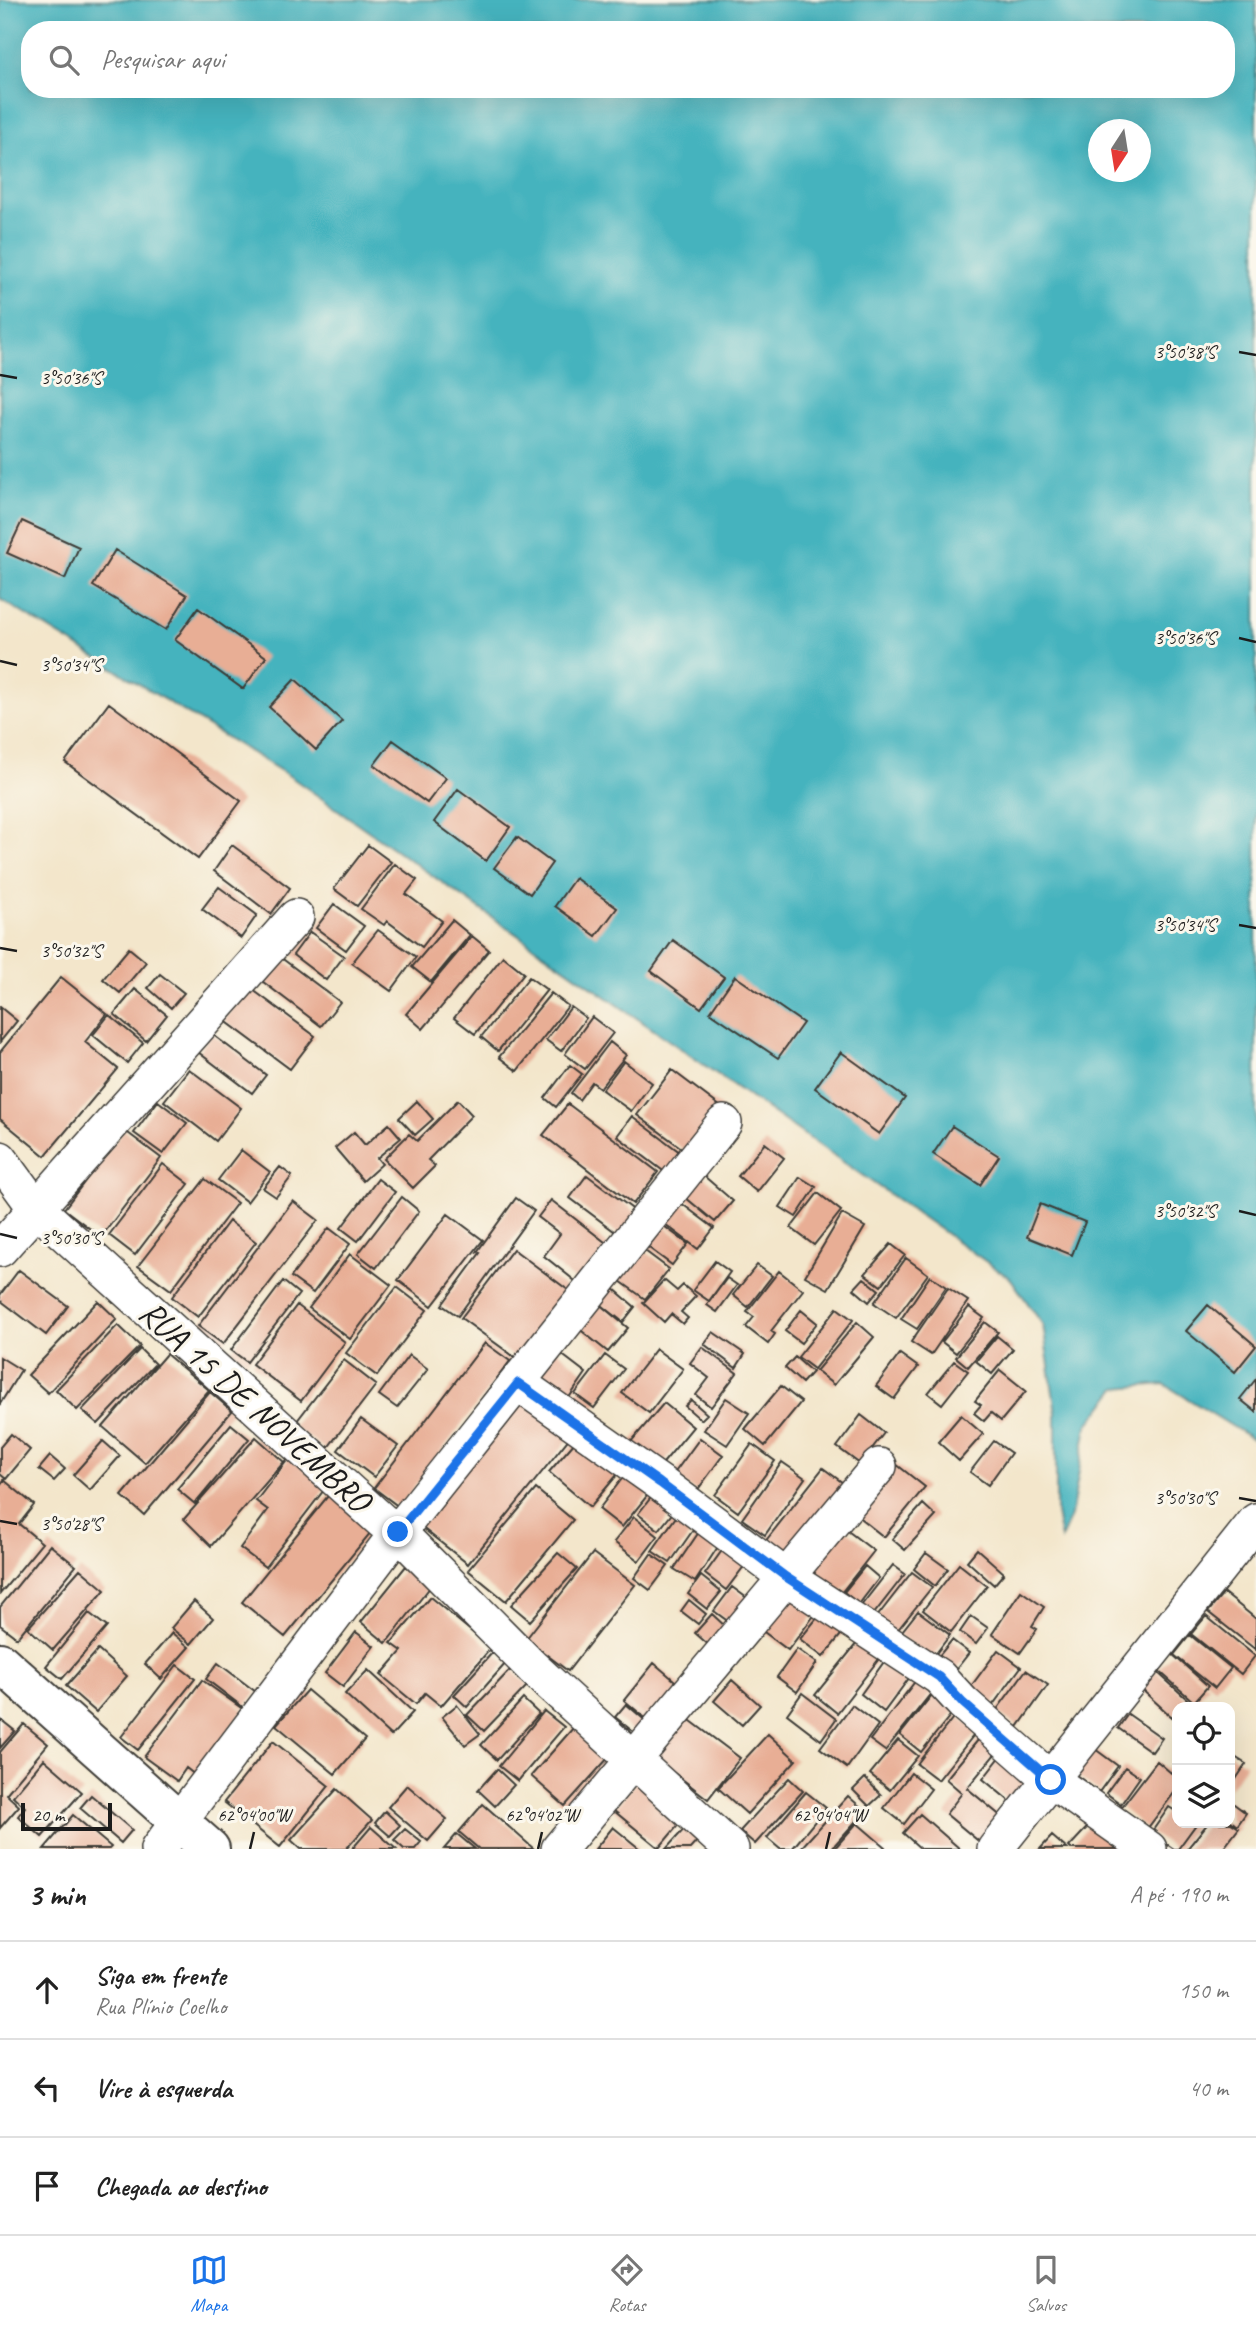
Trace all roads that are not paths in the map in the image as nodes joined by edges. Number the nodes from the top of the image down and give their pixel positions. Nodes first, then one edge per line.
1 (296, 917) dead end
2 (724, 1123) dead end
3 (0, 1159) edge
4 (35, 1208) junction
5 (0, 1249) edge
6 (518, 1383) junction
7 (878, 1466) dead end
8 (1256, 1521) edge
9 (398, 1532) junction
10 (786, 1577) junction
11 (0, 1662) edge
12 (0, 1695) edge
13 (634, 1761) junction
14 (1051, 1780) junction
15 (168, 1841) edge
16 (209, 1849) edge
17 (559, 1849) edge
18 (731, 1849) edge
19 (995, 1849) edge
20 (1149, 1849) edge

1 - 4 street
2 - 6 street
3 - 4 street, RUA 15 DE NOVEMBRO
4 - 5 street
4 - 9 street, RUA 15 DE NOVEMBRO
6 - 9 street
6 - 10 street
7 - 10 street
8 - 14 street
9 - 13 street, RUA 15 DE NOVEMBRO
9 - 15 street
10 - 13 street
10 - 14 street
11 - 15 street
12 - 15 street
13 - 17 street
13 - 18 street, RUA 15 DE NOVEMBRO
14 - 19 street
14 - 20 street
15 - 16 street

